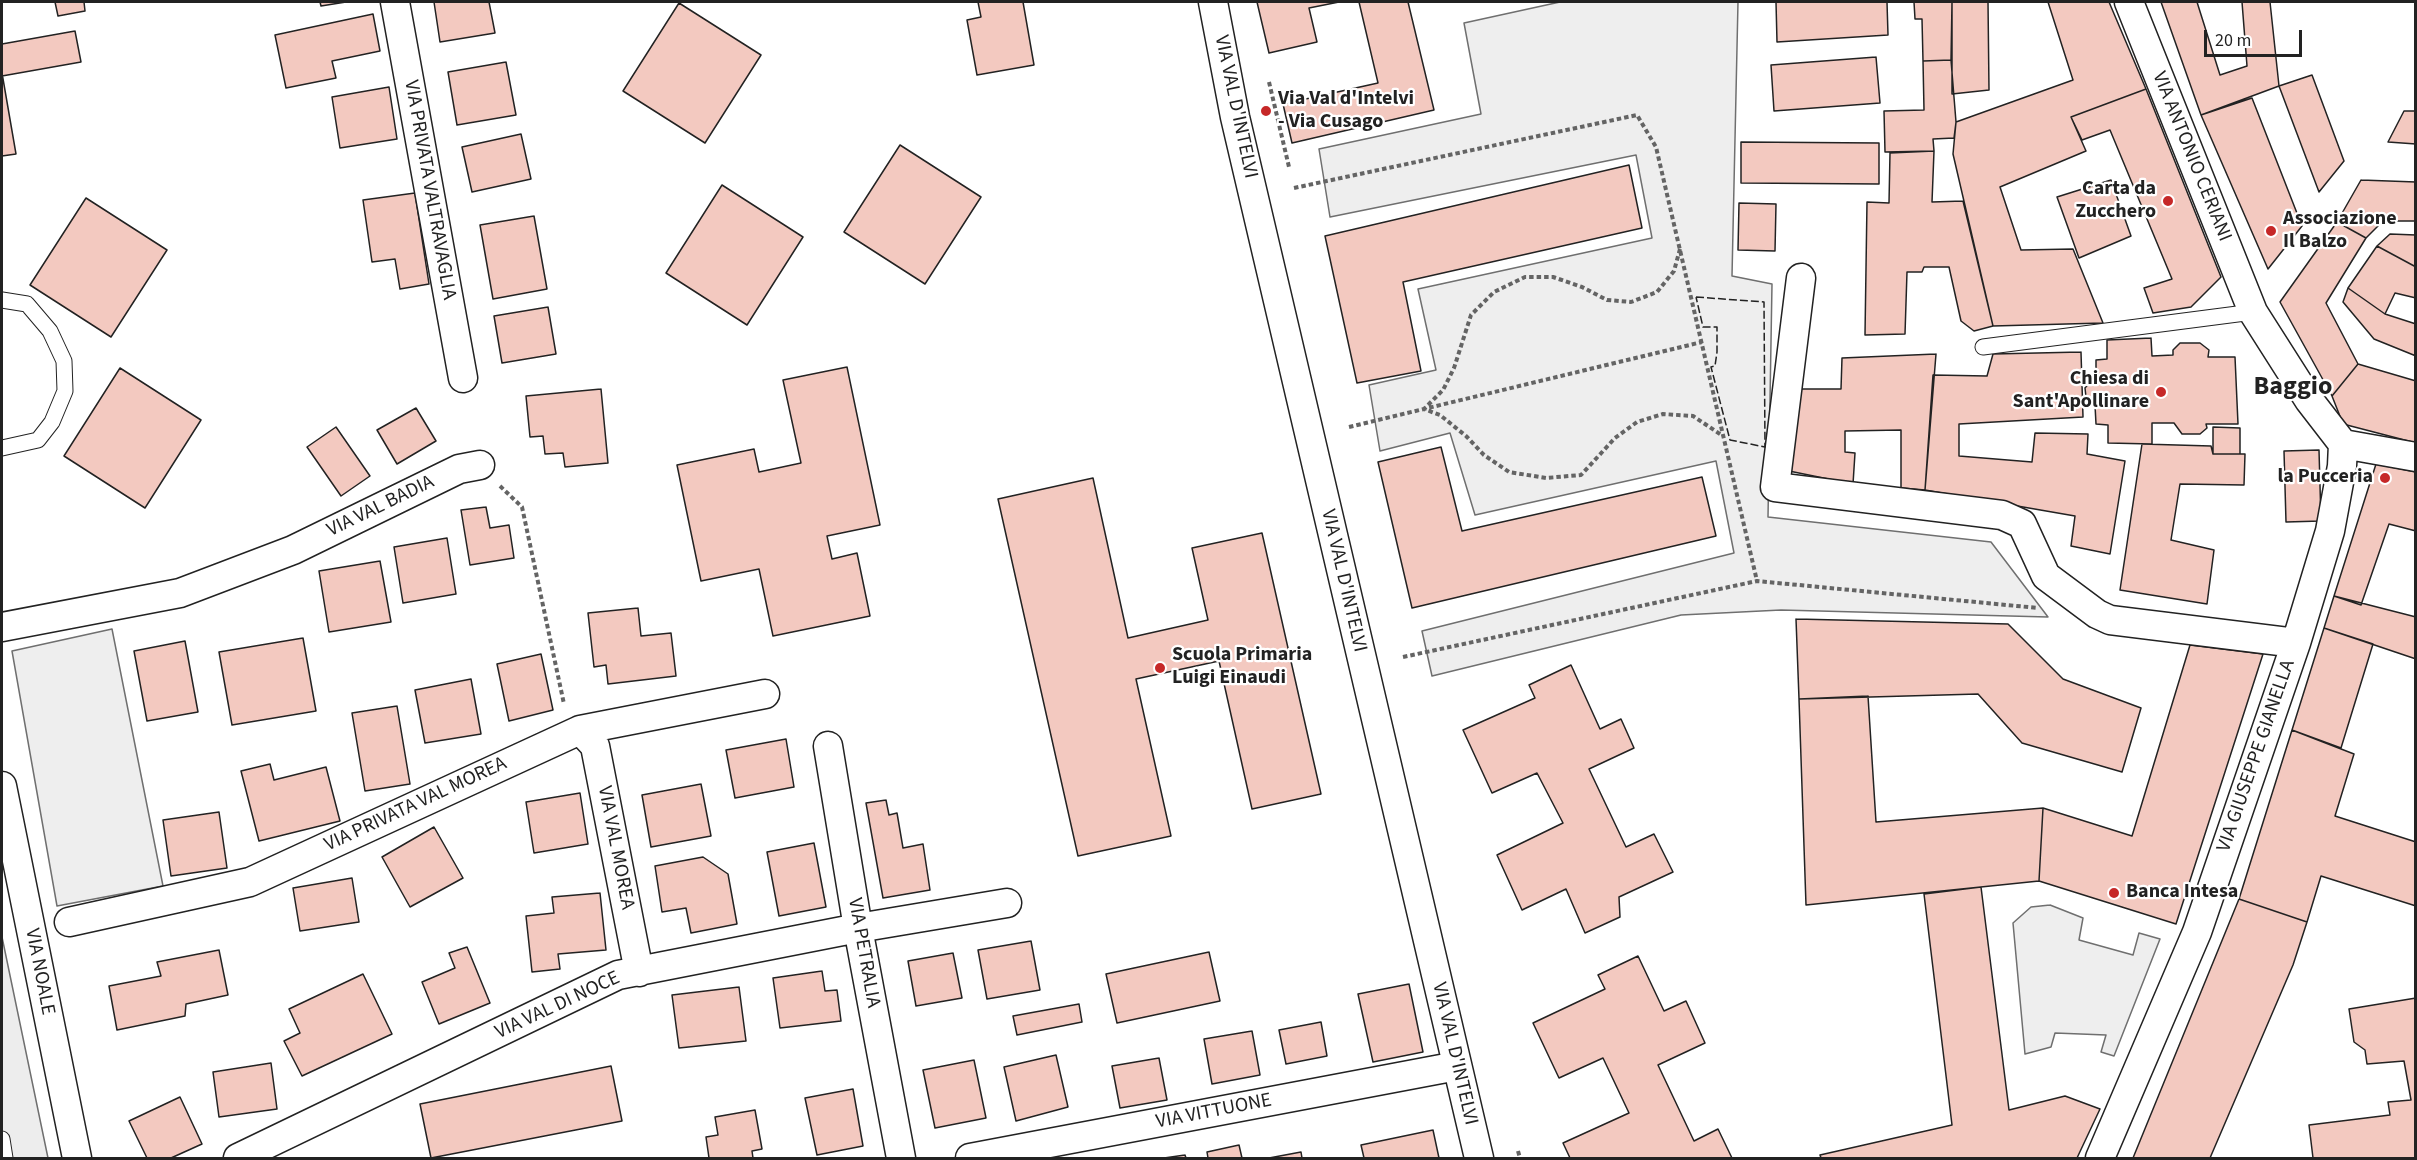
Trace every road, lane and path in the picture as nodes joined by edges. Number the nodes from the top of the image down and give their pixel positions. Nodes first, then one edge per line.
1 (395, 2) edge
2 (1213, 2) edge
3 (2129, 2) edge
4 (1269, 82) dead end
5 (1289, 167) dead end
6 (1294, 188) dead end
7 (1680, 249) junction
8 (1801, 278) dead end
9 (2, 300) edge
10 (2253, 312) junction
11 (1702, 342) junction
12 (1983, 347) dead end
13 (463, 378) dead end
14 (1424, 409) junction
15 (1349, 427) dead end
16 (1724, 436) junction
17 (2343, 444) junction
18 (2, 448) edge
19 (2415, 457) edge
20 (480, 465) joint
21 (1757, 581) junction
22 (2050, 610) dead end
23 (2, 627) edge
24 (2296, 643) junction
25 (1403, 657) dead end
26 (765, 694) dead end
27 (580, 730) junction
28 (828, 746) dead end
29 (2, 786) edge
30 (1007, 903) dead end
31 (69, 922) dead end
32 (858, 928) junction
33 (639, 972) junction
34 (1457, 1066) junction
35 (2, 1139) edge
36 (1518, 1151) dead end
37 (5, 1158) edge
38 (77, 1158) edge
39 (238, 1158) edge
40 (901, 1158) edge
41 (970, 1158) edge
42 (1479, 1158) edge
43 (1520, 1158) edge
44 (2100, 1158) edge

1 - 13 street, VIA PRIVATA VALTRAVAGLIA
2 - 34 street, VIA VAL D'INTELVI
3 - 10 street, VIA ANTONIO CERIANI
4 - 5 path
6 - 7 path
7 - 11 path
7 - 14 path
8 - 24 street
9 - 18 lane
10 - 12 lane
10 - 17 street, VIA ANTONIO CERIANI
11 - 14 path
11 - 16 path
14 - 15 path
14 - 16 path
16 - 21 path
17 - 19 street
17 - 24 street, VIA GIUSEPPE GIANELLA
20 - 23 street, VIA VAL BADIA
20 - 27 path
21 - 22 path
21 - 25 path
24 - 44 street, VIA GIUSEPPE GIANELLA
26 - 27 street, VIA PRIVATA VAL MOREA
27 - 31 street, VIA PRIVATA VAL MOREA
27 - 33 street, VIA VAL MOREA
28 - 32 street, VIA PETRALIA
29 - 38 street, VIA NOALE
30 - 32 street, VIA VAL DI NOCE
32 - 33 street, VIA VAL DI NOCE
32 - 40 street, VIA PETRALIA
33 - 39 street, VIA VAL DI NOCE
34 - 41 street, VIA VITTUONE
34 - 42 street, VIA VAL D'INTELVI
35 - 37 lane
36 - 43 path

